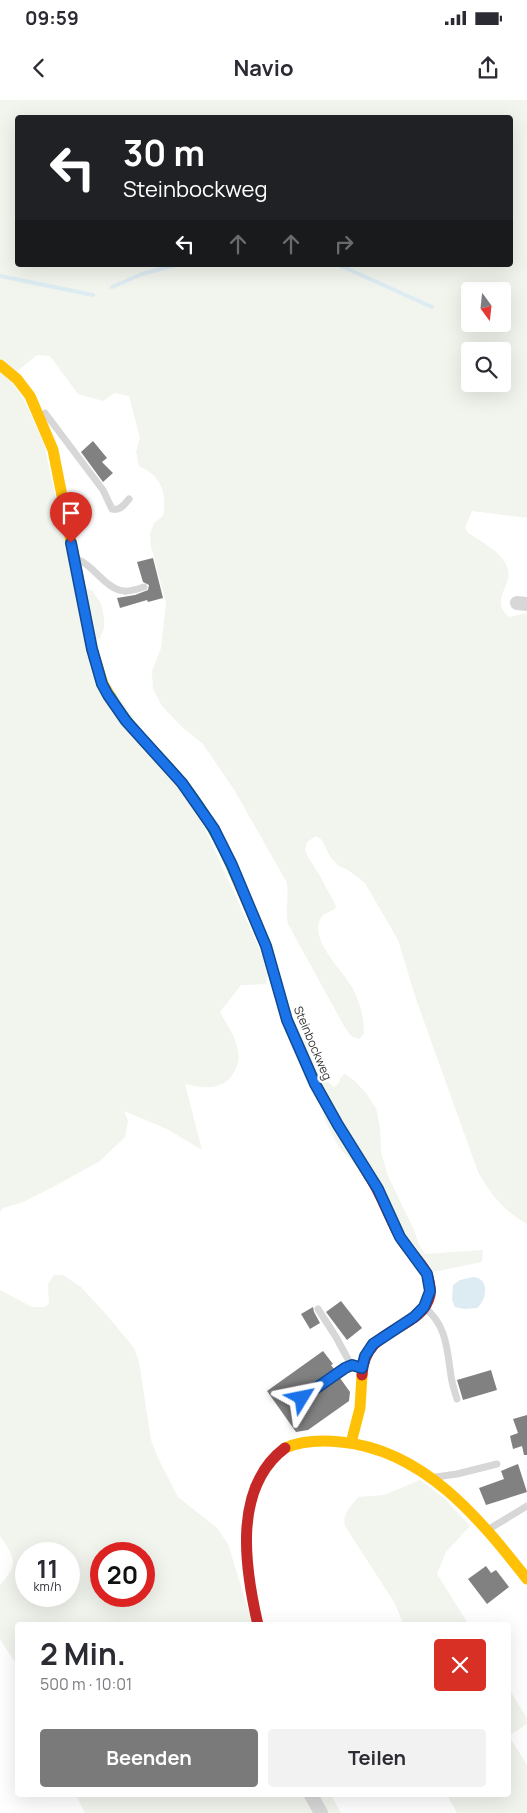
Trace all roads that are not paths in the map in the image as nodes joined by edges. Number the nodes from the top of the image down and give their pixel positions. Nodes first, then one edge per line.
1 (0, 365) edge
2 (30, 396) junction
3 (129, 499) dead end
4 (74, 559) junction
5 (144, 587) dead end
6 (436, 1277) dead end
7 (430, 1291) junction
8 (424, 1307) junction
9 (318, 1308) dead end
10 (357, 1366) junction
11 (302, 1398) dead end
12 (457, 1399) dead end
13 (351, 1443) junction
14 (497, 1464) dead end
15 (433, 1479) junction
16 (527, 1506) edge
17 (487, 1531) junction
18 (527, 1579) edge
19 (257, 1622) edge
20 (312, 1797) edge
21 (321, 1813) edge

1 - 2 street, Steinbockweg
2 - 3 lane
2 - 4 street, Steinbockweg
4 - 5 lane
4 - 7 street, Steinbockweg
6 - 7 lane
7 - 8 street
8 - 10 street
8 - 12 lane
9 - 10 lane
10 - 11 lane
10 - 13 street
13 - 15 street
13 - 19 street
14 - 15 lane
15 - 17 street
16 - 17 lane
17 - 18 street
20 - 21 street

